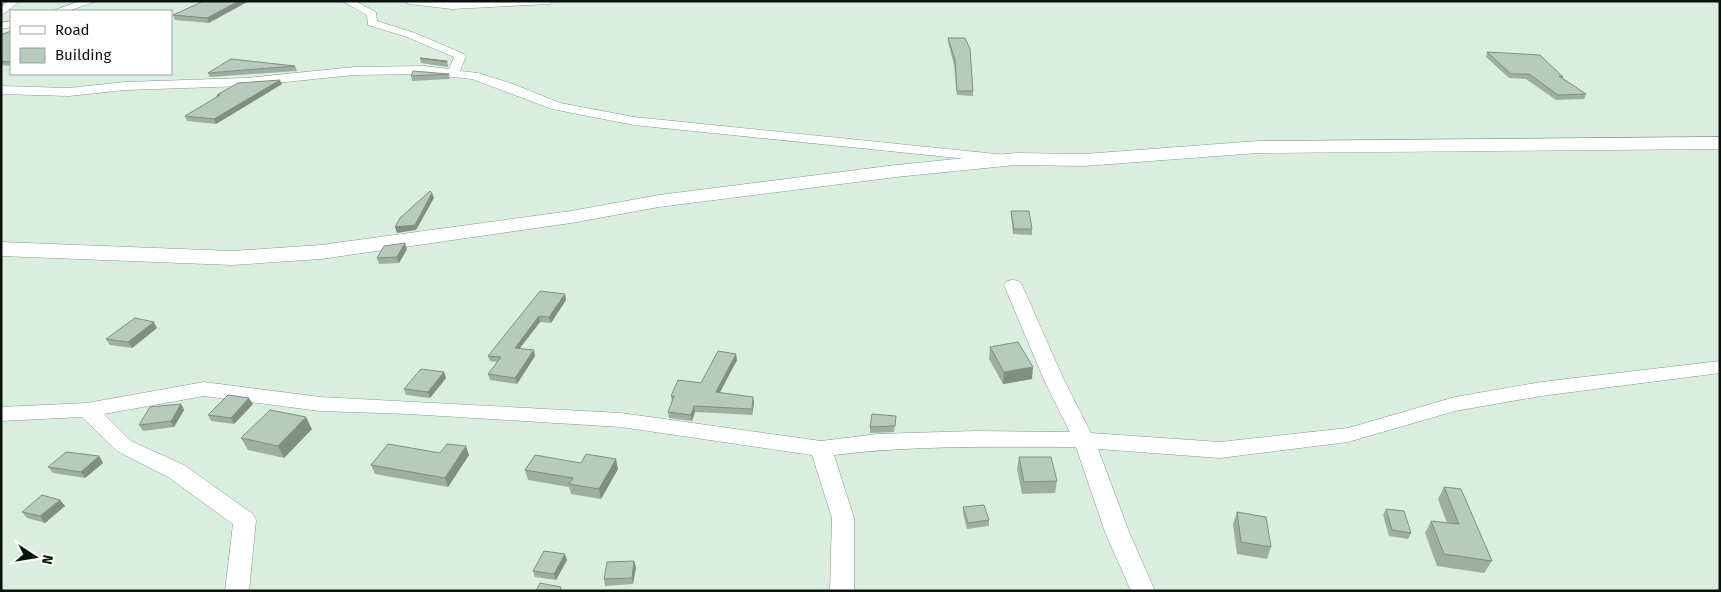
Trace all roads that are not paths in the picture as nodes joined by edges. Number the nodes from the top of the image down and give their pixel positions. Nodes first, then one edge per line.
1 (15, 1) edge
2 (92, 1) edge
3 (347, 1) edge
4 (409, 1) edge
5 (549, 1) edge
6 (60, 10) edge
7 (1, 13) edge
8 (453, 74) junction
9 (1, 90) edge
10 (69, 92) junction
11 (1, 103) edge
12 (1720, 143) edge
13 (1016, 160) junction
14 (1, 249) edge
15 (1013, 285) dead end
16 (1720, 367) edge
17 (87, 410) junction
18 (1, 414) edge
19 (1084, 440) junction
20 (821, 449) junction
21 (237, 591) edge
22 (842, 591) edge
23 (1142, 591) edge

1 - 7 street
2 - 6 street
3 - 8 street
4 - 5 street
8 - 10 street
8 - 13 street
9 - 10 street
10 - 11 street
12 - 13 street
13 - 14 street
15 - 19 street
16 - 19 street
17 - 18 street
17 - 20 street
17 - 21 street
19 - 20 street
19 - 23 street
20 - 22 street

